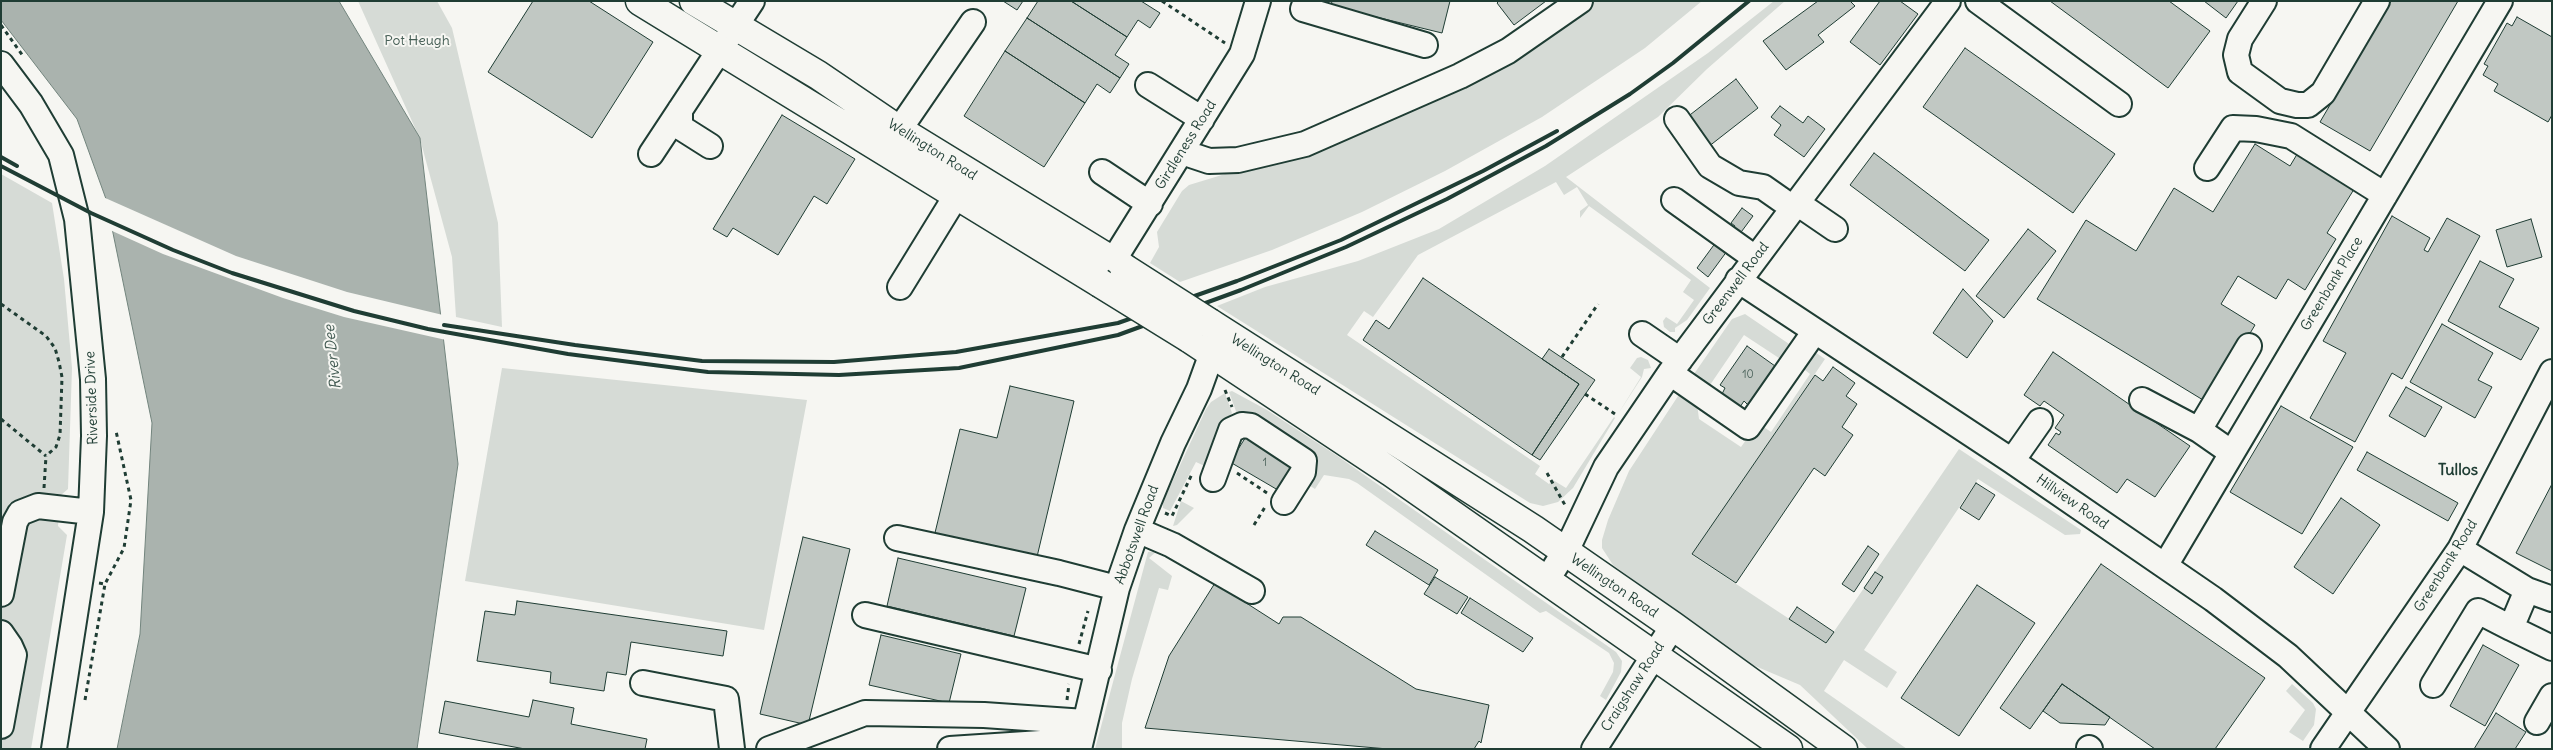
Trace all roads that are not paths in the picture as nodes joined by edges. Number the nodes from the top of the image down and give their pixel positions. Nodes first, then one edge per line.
1 (640, 1) edge
2 (694, 1) edge
3 (752, 1) edge
4 (1258, 1) edge
5 (1306, 1) edge
6 (1580, 1) edge
7 (1948, 1) edge
8 (1978, 1) edge
9 (2264, 1) edge
10 (2378, 1) edge
11 (2500, 1) edge
12 (974, 22) dead end
13 (736, 26) junction
14 (1425, 45) dead end
15 (719, 50) junction
16 (5, 77) edge
17 (1148, 85) dead end
18 (2119, 104) dead end
19 (680, 110) junction
20 (1202, 119) junction
21 (1677, 119) dead end
22 (899, 130) junction
23 (710, 146) dead end
24 (1182, 152) junction
25 (651, 154) dead end
26 (2207, 168) dead end
27 (1102, 172) dead end
28 (2385, 195) junction
29 (956, 196) junction
30 (1674, 200) dead end
31 (1150, 204) junction
32 (1795, 206) junction
33 (1835, 228) dead end
34 (1755, 258) junction
35 (1112, 271) junction
36 (1738, 280) junction
37 (900, 287) dead end
38 (1815, 331) junction
39 (1642, 334) dead end
40 (1209, 337) junction
41 (2250, 346) dead end
42 (1675, 366) junction
43 (2552, 372) edge
44 (2142, 400) dead end
45 (2040, 421) dead end
46 (2198, 430) junction
47 (2232, 453) junction
48 (2012, 461) junction
49 (1213, 478) road end
50 (1281, 499) road end
51 (91, 512) junction
52 (1136, 530) junction
53 (897, 538) dead end
54 (2460, 549) junction
55 (1564, 552) junction
56 (2165, 566) junction
57 (1547, 580) junction
58 (1117, 588) junction
59 (2527, 590) junction
60 (1252, 591) dead end
61 (1, 594) edge
62 (2552, 600) edge
63 (865, 615) dead end
64 (1673, 626) junction
65 (2512, 628) junction
66 (1, 633) edge
67 (2552, 648) edge
68 (1654, 655) junction
69 (1099, 670) junction
70 (643, 683) dead end
71 (2433, 685) dead end
72 (2552, 696) edge
73 (2350, 712) junction
74 (1085, 722) junction
75 (2537, 722) dead end
76 (1, 726) edge
77 (1080, 747) edge
78 (54, 749) edge
79 (732, 749) edge
80 (769, 749) edge
81 (950, 749) edge
82 (1594, 749) edge
83 (1788, 749) edge
84 (1843, 749) edge
85 (2323, 749) edge
86 (2387, 749) edge

1 - 15 main road, Wellington Road
2 - 13 main road, Wellington Road
3 - 13 street
4 - 20 street, Girdleness Road
5 - 14 street
6 - 24 street
7 - 32 street, Greenwell Road
8 - 18 street
9 - 10 street
11 - 28 street, Greenbank Place
12 - 22 street
13 - 15 street
13 - 22 main road, Wellington Road
15 - 19 street
15 - 29 main road, Wellington Road
16 - 51 street, Riverside Drive
17 - 20 street
19 - 23 street
19 - 25 street
20 - 24 street, Girdleness Road
21 - 32 street
22 - 35 main road, Wellington Road
24 - 31 street, Girdleness Road
26 - 28 street
27 - 31 street
28 - 47 street, Greenbank Place
29 - 35 main road, Wellington Road
29 - 37 street
30 - 34 street
31 - 35 street, Girdleness Road
32 - 33 street
32 - 34 street, Greenwell Road
34 - 36 street, Greenwell Road
35 - 40 main road, Wellington Road, bridge
36 - 38 street, Hillview Road
36 - 42 street, Greenwell Road
38 - 42 street
38 - 48 street, Hillview Road
39 - 42 street
40 - 52 street, Abbotswell Road
40 - 55 main road, Wellington Road
40 - 57 main road, Wellington Road
41 - 46 street
42 - 55 street, Greenwell Road
43 - 54 street, Greenbank Road
44 - 46 street
45 - 48 street
46 - 47 street
47 - 56 street, Greenbank Place
48 - 56 street, Hillview Road
49 - 50 street
51 - 61 street
51 - 78 street, Riverside Drive
52 - 58 street, Abbotswell Road
52 - 60 street
53 - 58 street
54 - 59 street
54 - 73 street, Greenbank Road
55 - 57 street, Greenwell Road
55 - 64 main road, Wellington Road
56 - 73 street, Hillview Road
57 - 68 main road, Wellington Road
58 - 69 street, Abbotswell Road
59 - 62 street
59 - 65 street
63 - 69 street
64 - 68 street, Craigshaw Road
64 - 84 main road, Wellington Road
65 - 67 street
65 - 71 street
66 - 76 street
68 - 82 street, Craigshaw Road
68 - 83 main road, Wellington Road
69 - 74 street, Abbotswell Road
70 - 79 street
72 - 75 street
73 - 85 street, Greenbank Road
73 - 86 street, Hillview Road
74 - 77 street, Abbotswell Road
74 - 80 street
77 - 81 street

